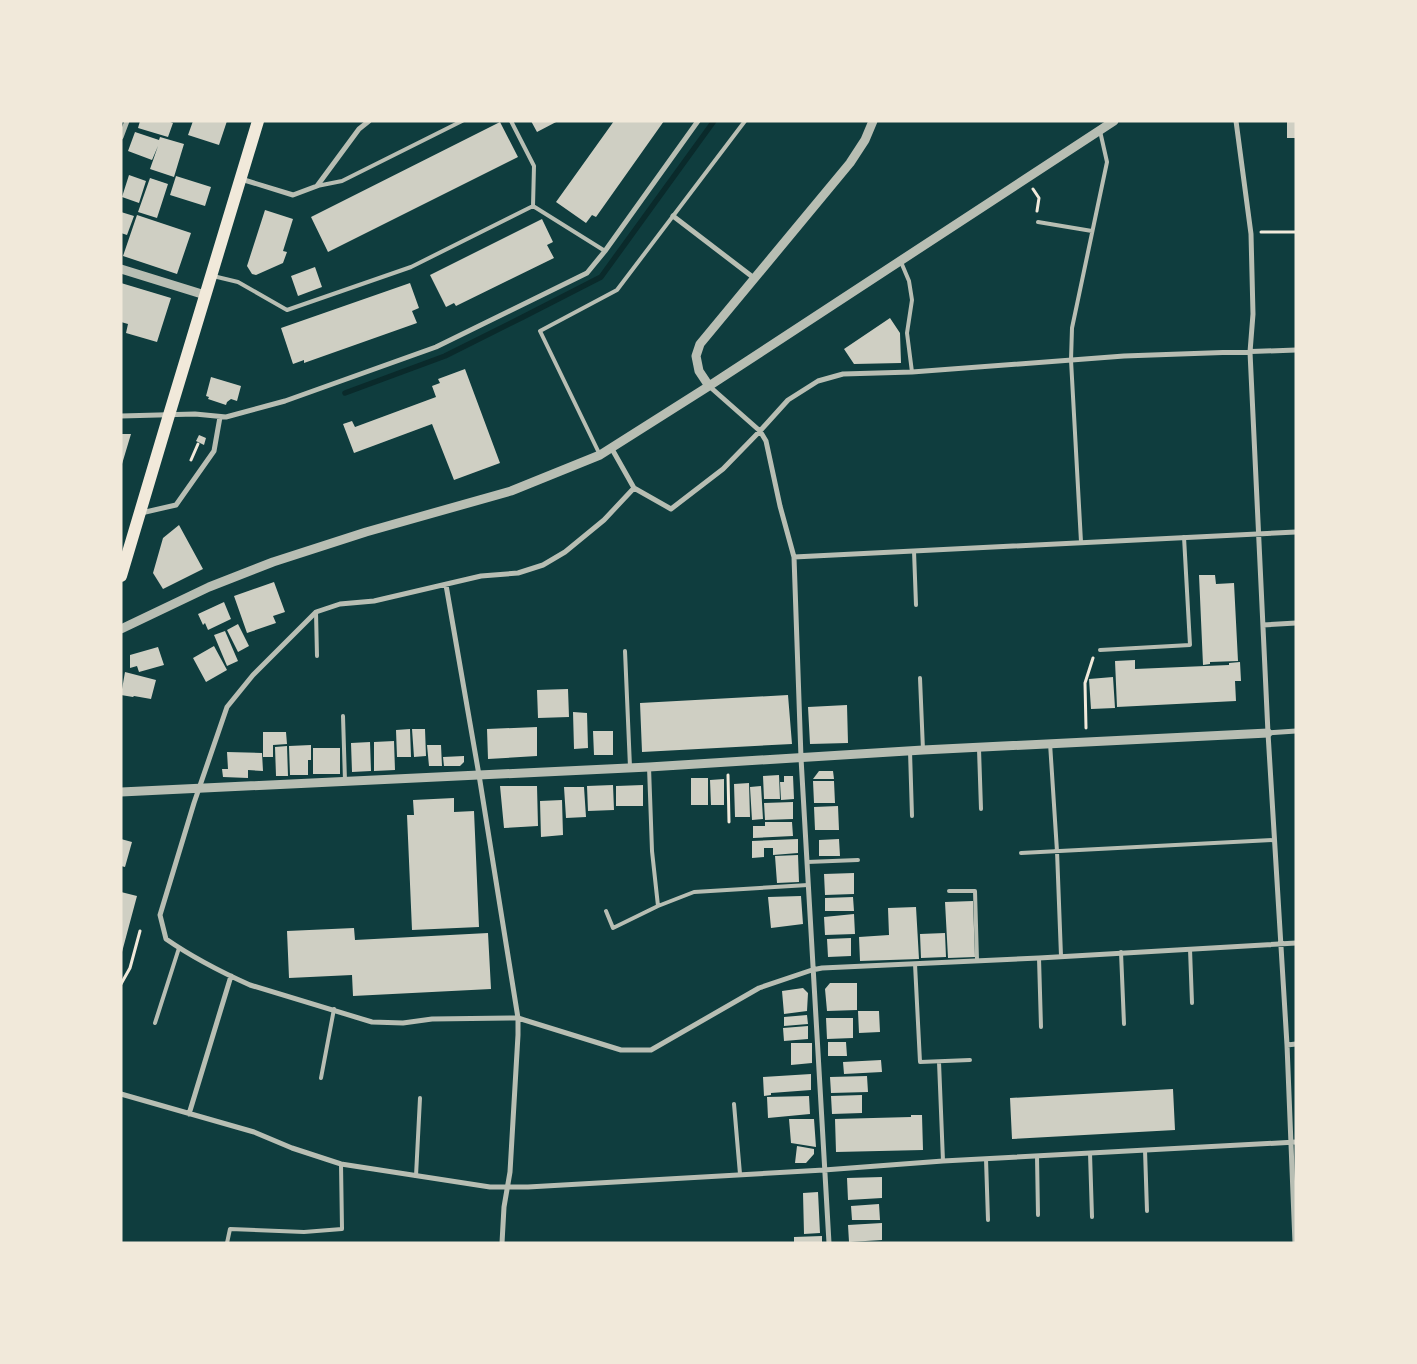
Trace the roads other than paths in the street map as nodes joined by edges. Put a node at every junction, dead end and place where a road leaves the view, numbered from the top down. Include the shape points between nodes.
1 (127, 121) edge
2 (258, 121) edge
3 (462, 121) edge
4 (511, 121) edge
5 (698, 121) edge
6 (745, 121) edge
7 (873, 121) edge
8 (1114, 121) edge
9 (1236, 121) edge
10 (365, 122) edge
11 (1100, 131) junction
12 (121, 138) edge
13 (241, 179) junction
14 (317, 186) junction
15 (533, 206) junction
16 (673, 216) junction
17 (1038, 222) road end
18 (1092, 231) junction
19 (604, 251) junction
20 (901, 260) junction
21 (121, 270) edge
22 (211, 275) junction
23 (754, 278) junction
24 (205, 295) junction
25 (1296, 350) edge
26 (1250, 352) junction
27 (1071, 360) junction
28 (912, 372) junction
29 (709, 386) junction
30 (168, 415) junction
31 (121, 416) edge
32 (220, 417) junction
33 (760, 431) junction
34 (612, 449) junction
35 (600, 455) junction
36 (634, 488) junction
37 (140, 513) junction
38 (1296, 532) edge
39 (1259, 533) junction
40 (1184, 536) junction
41 (1081, 542) junction
42 (914, 551) junction
43 (794, 557) junction
44 (121, 576) edge
45 (446, 585) junction
46 (916, 605) dead end
47 (316, 612) junction
48 (1296, 623) edge
49 (1263, 625) junction
50 (121, 629) edge
51 (1100, 650) road end
52 (624, 651) dead end
53 (317, 656) dead end
54 (920, 678) dead end
55 (343, 716) dead end
56 (1296, 732) edge
57 (1268, 733) junction
58 (1050, 743) junction
59 (979, 747) junction
60 (923, 750) junction
61 (910, 751) junction
62 (801, 758) junction
63 (630, 767) junction
64 (648, 767) junction
65 (479, 775) junction
66 (345, 781) junction
67 (199, 789) junction
68 (121, 792) edge
69 (981, 809) dead end
70 (912, 816) dead end
71 (1274, 840) junction
72 (1057, 851) junction
73 (1021, 853) dead end
74 (858, 860) dead end
75 (807, 862) junction
76 (808, 885) junction
77 (949, 891) dead end
78 (658, 906) junction
79 (606, 911) dead end
80 (1280, 944) junction
81 (1296, 944) edge
82 (178, 948) junction
83 (1190, 949) junction
84 (1121, 952) junction
85 (1061, 956) junction
86 (1040, 958) junction
87 (977, 960) junction
88 (915, 964) junction
89 (812, 970) junction
90 (231, 976) junction
91 (1192, 1003) dead end
92 (334, 1009) junction
93 (518, 1018) junction
94 (155, 1023) dead end
95 (1124, 1024) dead end
96 (1041, 1027) dead end
97 (1296, 1044) edge
98 (1286, 1045) junction
99 (970, 1060) dead end
100 (938, 1062) junction
101 (320, 1078) dead end
102 (121, 1094) edge
103 (420, 1098) dead end
104 (734, 1104) dead end
105 (189, 1114) junction
106 (1293, 1142) edge
107 (1145, 1150) junction
108 (1090, 1154) junction
109 (1036, 1156) junction
110 (986, 1159) junction
111 (943, 1161) junction
112 (341, 1164) junction
113 (824, 1170) junction
114 (740, 1174) junction
115 (416, 1176) junction
116 (508, 1187) junction
117 (1147, 1211) dead end
118 (1038, 1215) dead end
119 (1092, 1216) dead end
120 (988, 1220) dead end
121 (227, 1243) edge
122 (502, 1243) edge
123 (829, 1243) edge
124 (1295, 1243) edge

1 - 12 street
2 - 13 main road
3 - 14 lane via 342,181
4 - 15 lane via 534,166
5 - 19 street
6 - 16 lane
7 - 23 street via 850,163
8 - 11 street
9 - 26 street via 1250,231 1253,314
10 - 14 street
11 - 18 lane via 1107,162
11 - 20 street
13 - 14 street via 293,195
13 - 22 main road
15 - 19 lane
15 - 22 lane via 411,267 287,310 238,282
16 - 23 street
16 - 35 lane via 617,290 540,331
17 - 18 lane
18 - 27 lane via 1072,328
19 - 32 street via 587,273 436,347 285,401
20 - 28 lane via 912,300 908,333
20 - 29 street
21 - 24 street
22 - 24 main road
23 - 29 street via 700,344 696,356 699,371
24 - 30 main road
25 - 26 street
26 - 27 street
26 - 39 street
27 - 28 street
27 - 41 lane
28 - 33 street via 843,374 818,381 788,400
29 - 33 street
29 - 34 street
30 - 31 street
30 - 32 street
30 - 37 main road
32 - 37 street via 214,451 176,505
33 - 36 street via 723,469 671,509
33 - 43 street via 766,442
34 - 35 street
34 - 36 street
35 - 50 street via 511,491 273,562 209,587
36 - 45 street via 604,520 565,552 543,565 518,573 481,576
37 - 44 main road
38 - 39 street
39 - 40 street
39 - 49 street
40 - 41 street
40 - 51 lane via 1190,645
41 - 42 street
42 - 43 street
42 - 46 lane
43 - 62 street
45 - 47 street via 340,604
45 - 65 street
47 - 53 lane
47 - 67 street via 253,675 227,707
48 - 49 street
49 - 57 street
52 - 63 lane
54 - 60 lane
55 - 66 lane
56 - 57 street
57 - 58 street
57 - 71 street
58 - 59 street
58 - 72 lane
59 - 60 street
59 - 69 lane
60 - 61 street
61 - 62 street
61 - 70 lane
62 - 64 street
62 - 75 street
63 - 64 street
63 - 65 street
64 - 78 lane
65 - 66 street
65 - 93 street
66 - 67 street
67 - 68 street
67 - 82 street via 160,915 166,939
71 - 72 lane
71 - 80 street
72 - 73 lane
72 - 85 lane
74 - 75 lane
75 - 76 street
76 - 78 lane via 694,892
76 - 89 street
77 - 87 lane via 975,891
78 - 79 lane via 614,928
80 - 81 street
80 - 83 street
80 - 98 street
82 - 90 street
82 - 94 lane
83 - 84 street
83 - 91 lane
84 - 85 street
84 - 95 lane
85 - 86 street
86 - 87 street
86 - 96 lane
87 - 88 street
88 - 89 street
88 - 100 lane via 920,1062
89 - 93 street via 759,988 651,1050 621,1050
89 - 113 street
90 - 92 street via 250,985
90 - 105 street
92 - 93 street via 372,1022
92 - 101 lane
93 - 116 street
97 - 98 street
98 - 106 street
99 - 100 lane
100 - 111 lane
102 - 105 street
103 - 115 lane
104 - 114 lane
105 - 112 street via 254,1132
106 - 107 street
106 - 124 street
107 - 108 street
107 - 117 lane
108 - 109 street
108 - 119 lane
109 - 110 street
109 - 118 lane
110 - 111 street
110 - 120 lane
111 - 113 street
112 - 115 street
112 - 121 lane via 342,1229 304,1232 230,1229
113 - 114 street
113 - 123 street
114 - 116 street
115 - 116 street
116 - 122 street

